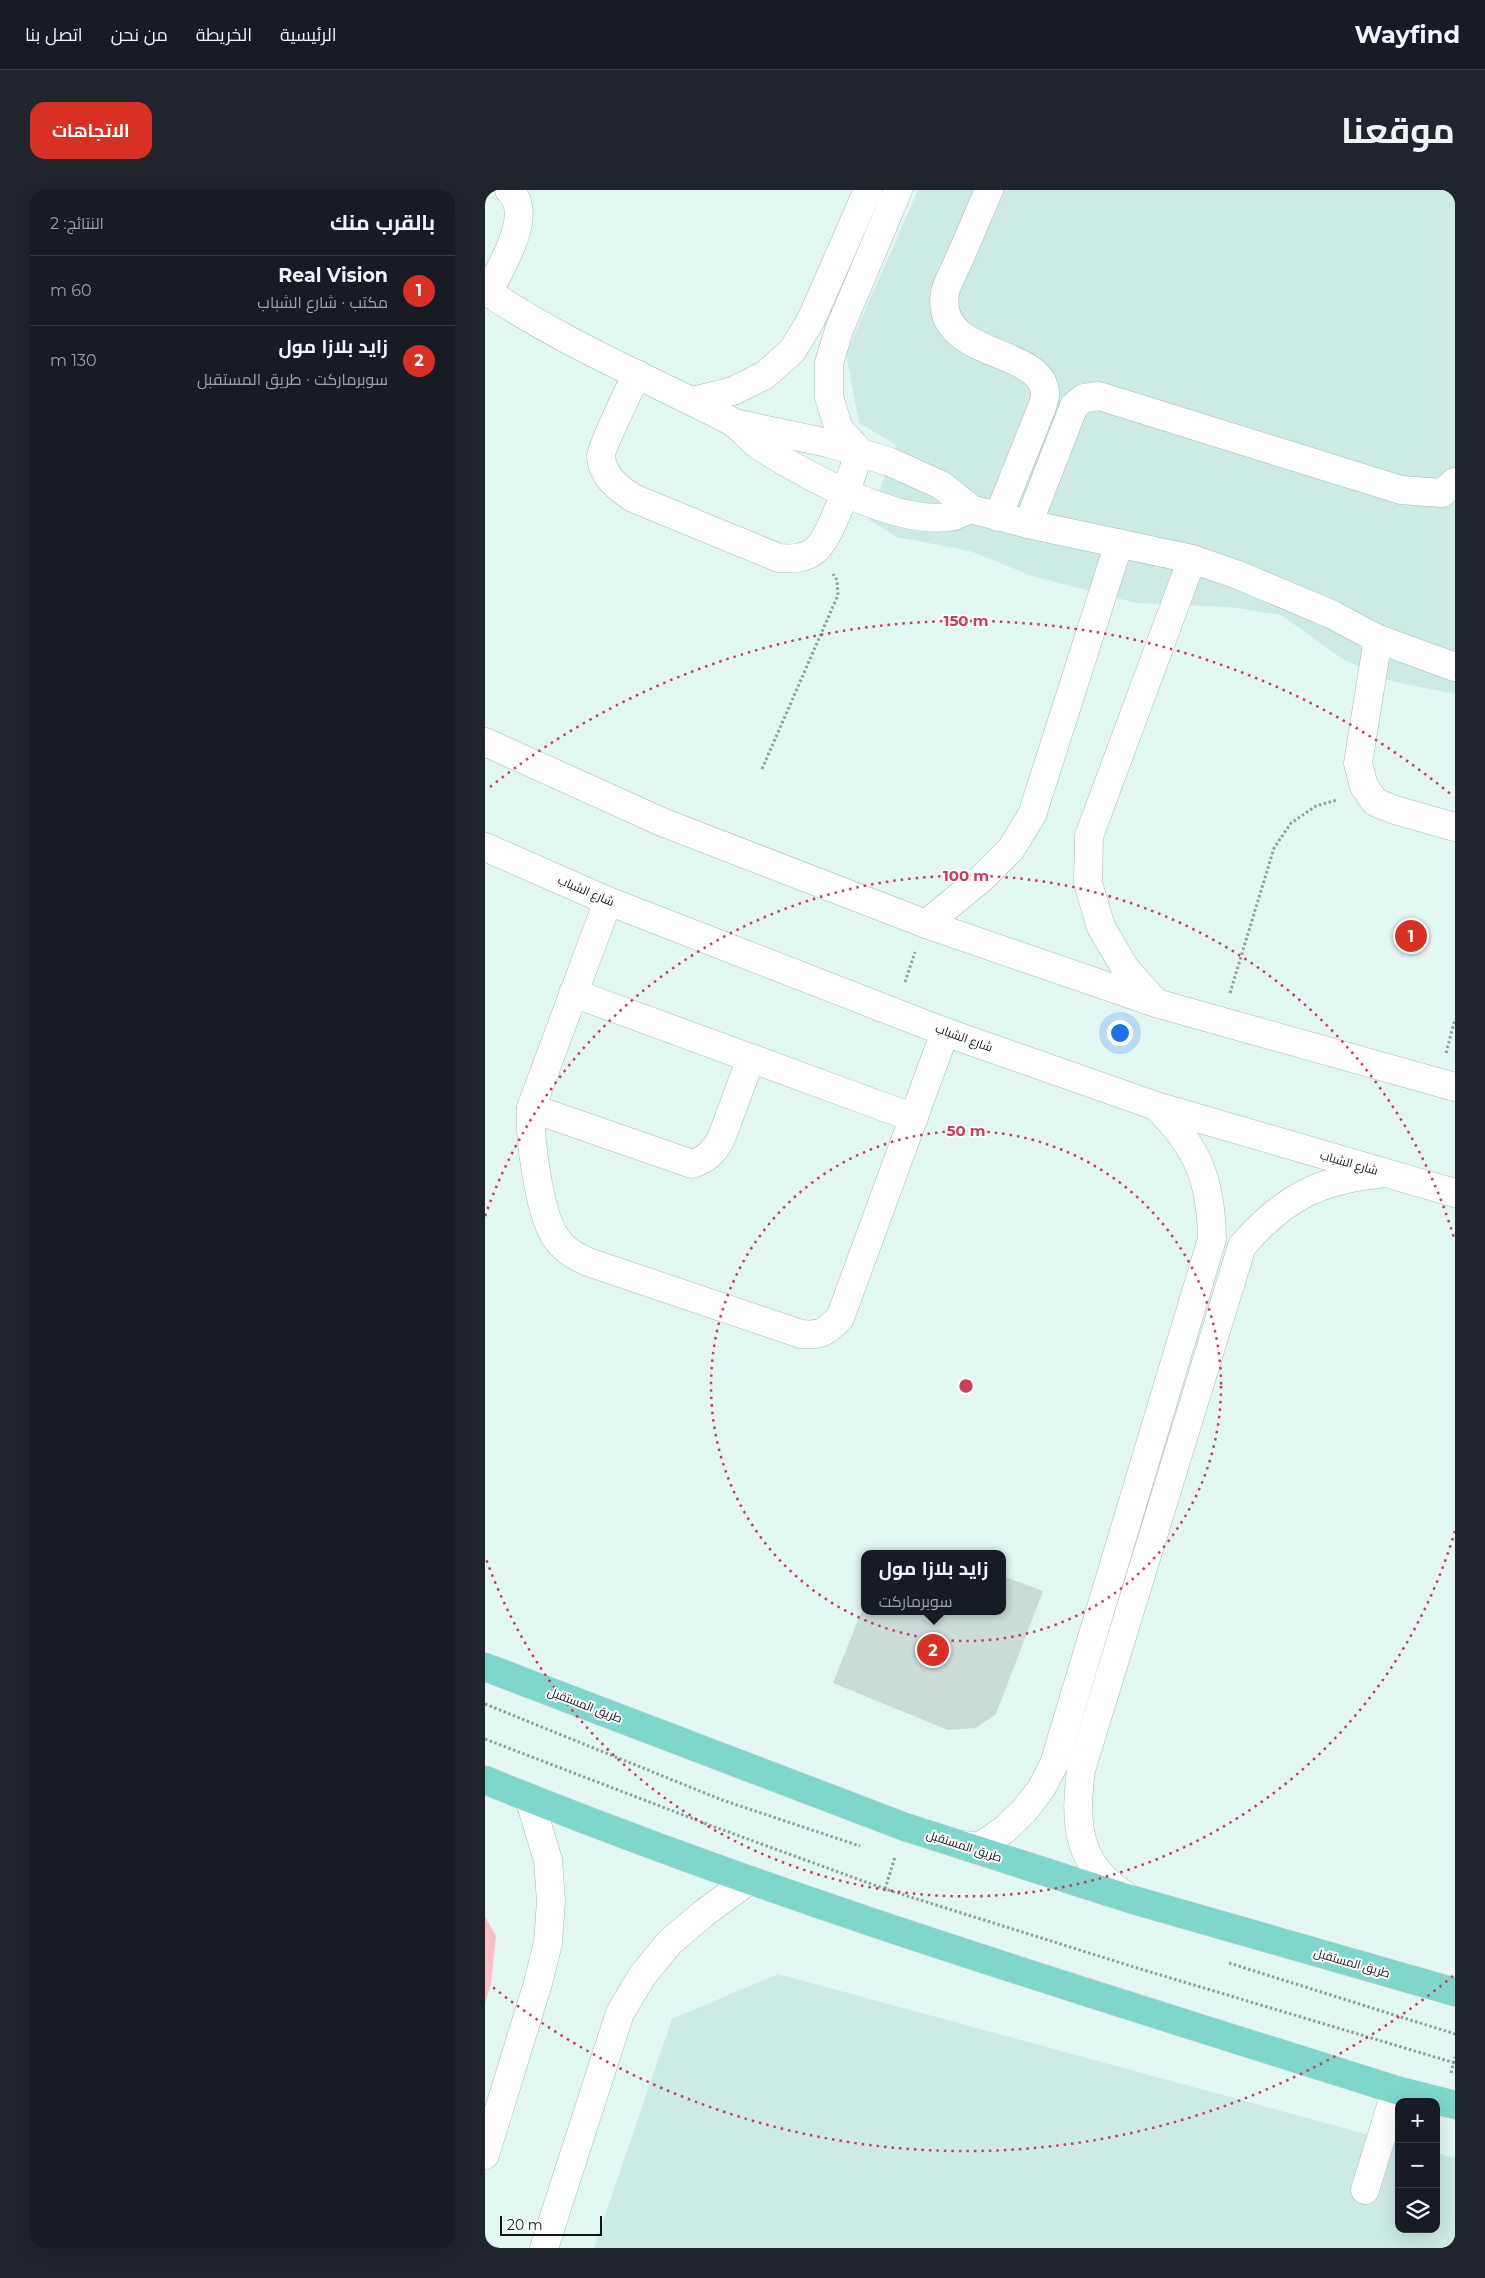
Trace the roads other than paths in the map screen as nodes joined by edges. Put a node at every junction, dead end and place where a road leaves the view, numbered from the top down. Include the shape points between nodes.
1 (509, 190) edge
2 (868, 190) edge
3 (899, 190) edge
4 (989, 190) edge
5 (487, 291) edge
6 (637, 374) junction
7 (692, 401) junction
8 (734, 423) junction
9 (860, 452) junction
10 (1455, 482) edge
11 (844, 493) junction
12 (971, 509) junction
13 (998, 517) junction
14 (1028, 524) junction
15 (1119, 543) junction
16 (1191, 559) junction
17 (1378, 639) junction
18 (1451, 661) edge
19 (485, 742) edge
20 (1455, 827) edge
21 (485, 847) edge
22 (608, 901) junction
23 (926, 924) junction
24 (573, 993) junction
25 (1156, 1003) junction
26 (945, 1032) junction
27 (751, 1058) junction
28 (1455, 1087) edge
29 (1156, 1106) junction
30 (531, 1108) junction
31 (914, 1118) junction
32 (1386, 1173) junction
33 (1455, 1193) edge
34 (485, 1666) edge
35 (485, 1780) edge
36 (529, 1798) junction
37 (961, 1845) junction
38 (749, 1880) junction
39 (1131, 1899) junction
40 (1455, 1992) edge
41 (1397, 2090) junction
42 (1455, 2105) edge
43 (485, 2155) edge
44 (1365, 2190) dead end
45 (544, 2248) edge

1 - 5 street via 514,194 520,212 517,230
2 - 7 street via 811,320 792,351 765,375 733,392
3 - 9 street via 839,330 829,363 829,397 839,429
4 - 13 street via 945,292 947,313 956,331 973,343 1031,368 1041,379 1045,393 1042,408
5 - 6 street via 561,336
6 - 7 street
6 - 11 street via 601,455 605,472 617,488 633,498 779,558 797,559 813,552 825,539
7 - 8 street
8 - 9 street
8 - 11 street via 759,445 815,480
9 - 11 street
9 - 12 street via 922,475 941,485
10 - 14 street via 1442,493 1401,490 1099,396 1084,398 1074,406
11 - 12 street via 909,514 953,516
12 - 13 street
13 - 14 street
14 - 15 street
15 - 16 street
15 - 23 street via 1032,815 1011,849 982,878
16 - 17 street via 1285,593
16 - 25 street via 1089,836 1087,882 1101,927 1125,968
17 - 18 street
17 - 20 street via 1358,763 1365,786 1375,802
19 - 23 street via 662,822
21 - 22 street, شارع الشباب
22 - 24 street
22 - 26 street, شارع الشباب
23 - 25 street
24 - 27 street
24 - 30 street
25 - 28 street
26 - 29 street, شارع الشباب
26 - 31 street
27 - 30 street via 721,1139 705,1160 692,1164
27 - 31 street
29 - 32 street, شارع الشباب
29 - 37 street via 1177,1127 1206,1180 1212,1209 1212,1239 1054,1764 1041,1789 1004,1830 981,1846
30 - 31 street via 532,1144 546,1219 563,1247 591,1263 801,1334 816,1335 829,1329 840,1318
32 - 33 street, شارع الشباب
32 - 39 street via 1353,1177 1291,1201 1264,1221 1242,1246 1081,1770 1077,1795 1083,1847 1105,1879
34 - 37 main road, طريق المستقبل via 905,1827
35 - 36 main road
36 - 38 main road
36 - 43 street via 548,1860 551,1901 548,1943
37 - 39 main road, طريق المستقبل
38 - 41 main road via 875,1924
38 - 45 street via 670,1942 642,1976 620,2013
39 - 40 main road, طريق المستقبل
41 - 42 main road
41 - 44 street

